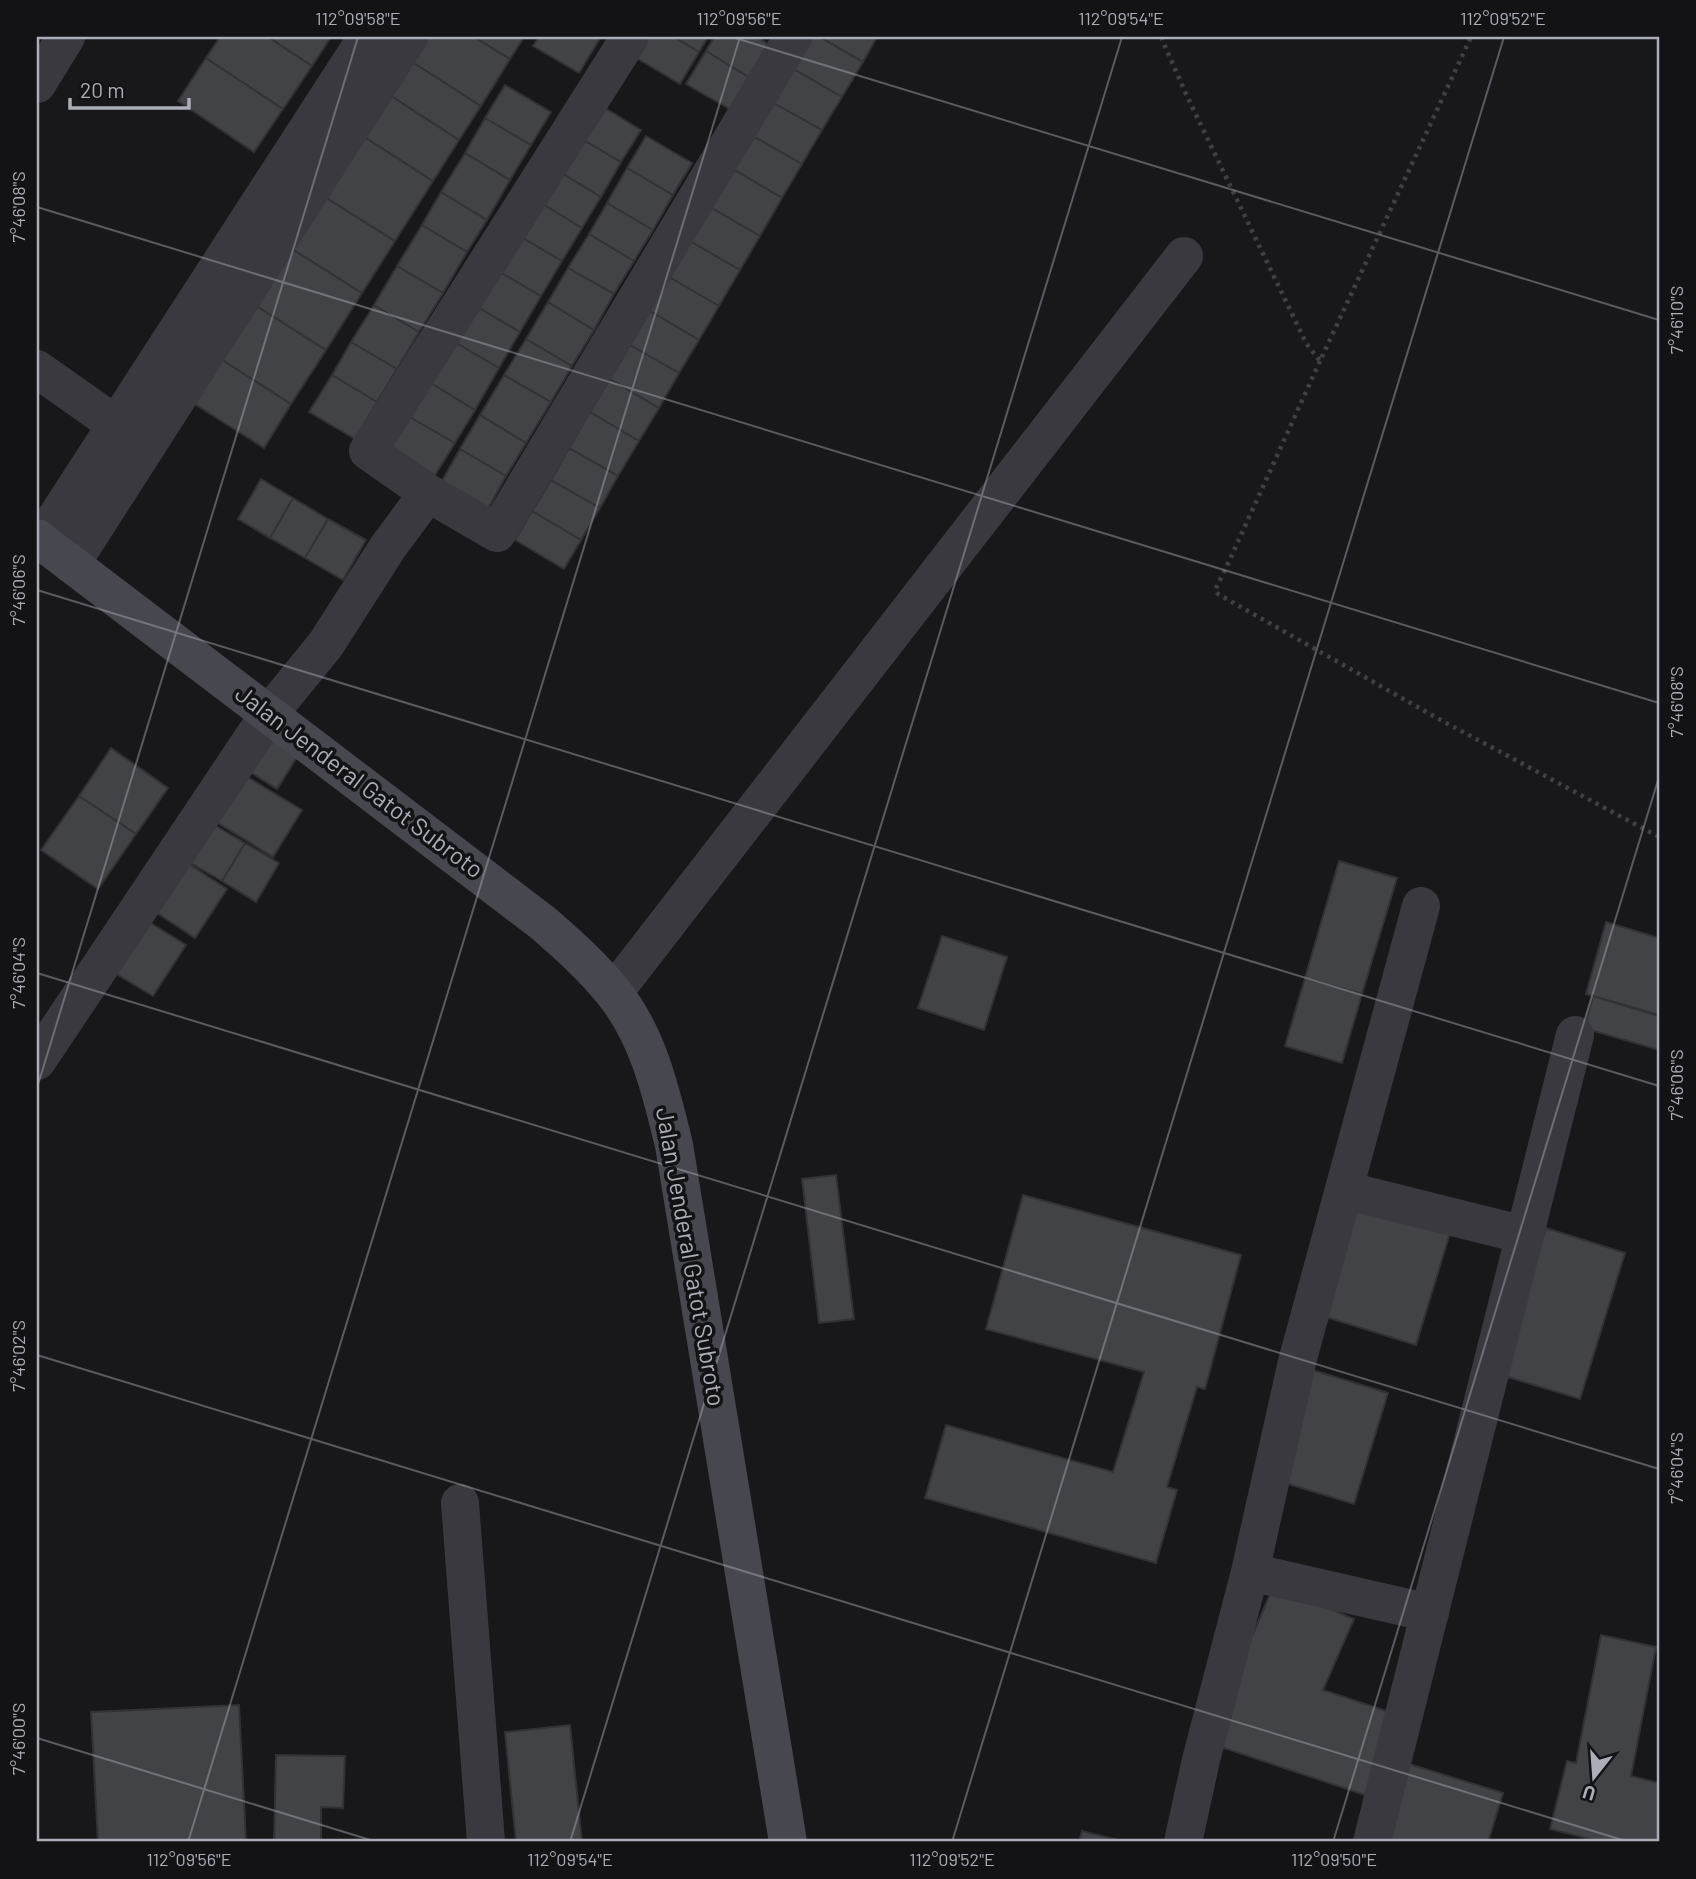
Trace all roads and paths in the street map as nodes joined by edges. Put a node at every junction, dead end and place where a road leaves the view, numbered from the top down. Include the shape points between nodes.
1 (66, 37) edge
2 (367, 37) edge
3 (409, 37) edge
4 (630, 37) edge
5 (793, 37) edge
6 (1161, 37) edge
7 (1471, 37) edge
8 (37, 84) edge
9 (1184, 256) dead end
10 (1320, 361) junction
11 (37, 369) edge
12 (116, 424) junction
13 (428, 493) junction
14 (39, 539) edge
15 (71, 564) junction
16 (269, 714) junction
17 (1659, 837) edge
18 (1421, 906) dead end
19 (614, 992) junction
20 (1575, 1035) dead end
21 (37, 1060) edge
22 (1344, 1190) junction
23 (1525, 1235) junction
24 (460, 1503) dead end
25 (1250, 1572) junction
26 (1430, 1613) junction
27 (486, 1842) edge
28 (788, 1842) edge
29 (1183, 1842) edge
30 (1372, 1842) edge

1 - 8 street
2 - 12 street
3 - 15 street
4 - 13 street via 368,451
5 - 13 street via 497,533
6 - 10 path via 1300,331
7 - 10 path
9 - 19 street
10 - 17 path via 1215,590 1437,718
11 - 12 street
12 - 14 street
13 - 16 street via 326,644
14 - 15 main road, Jalan Jenderal Gatot Subroto
15 - 16 main road, Jalan Jenderal Gatot Subroto
16 - 19 main road, Jalan Jenderal Gatot Subroto via 543,923
16 - 21 street
18 - 22 street
19 - 28 main road, Jalan Jenderal Gatot Subroto via 650,1058 674,1145
20 - 23 street
22 - 23 street
22 - 25 street via 1297,1362
23 - 26 street
24 - 27 street
25 - 26 street
25 - 29 street
26 - 30 street

